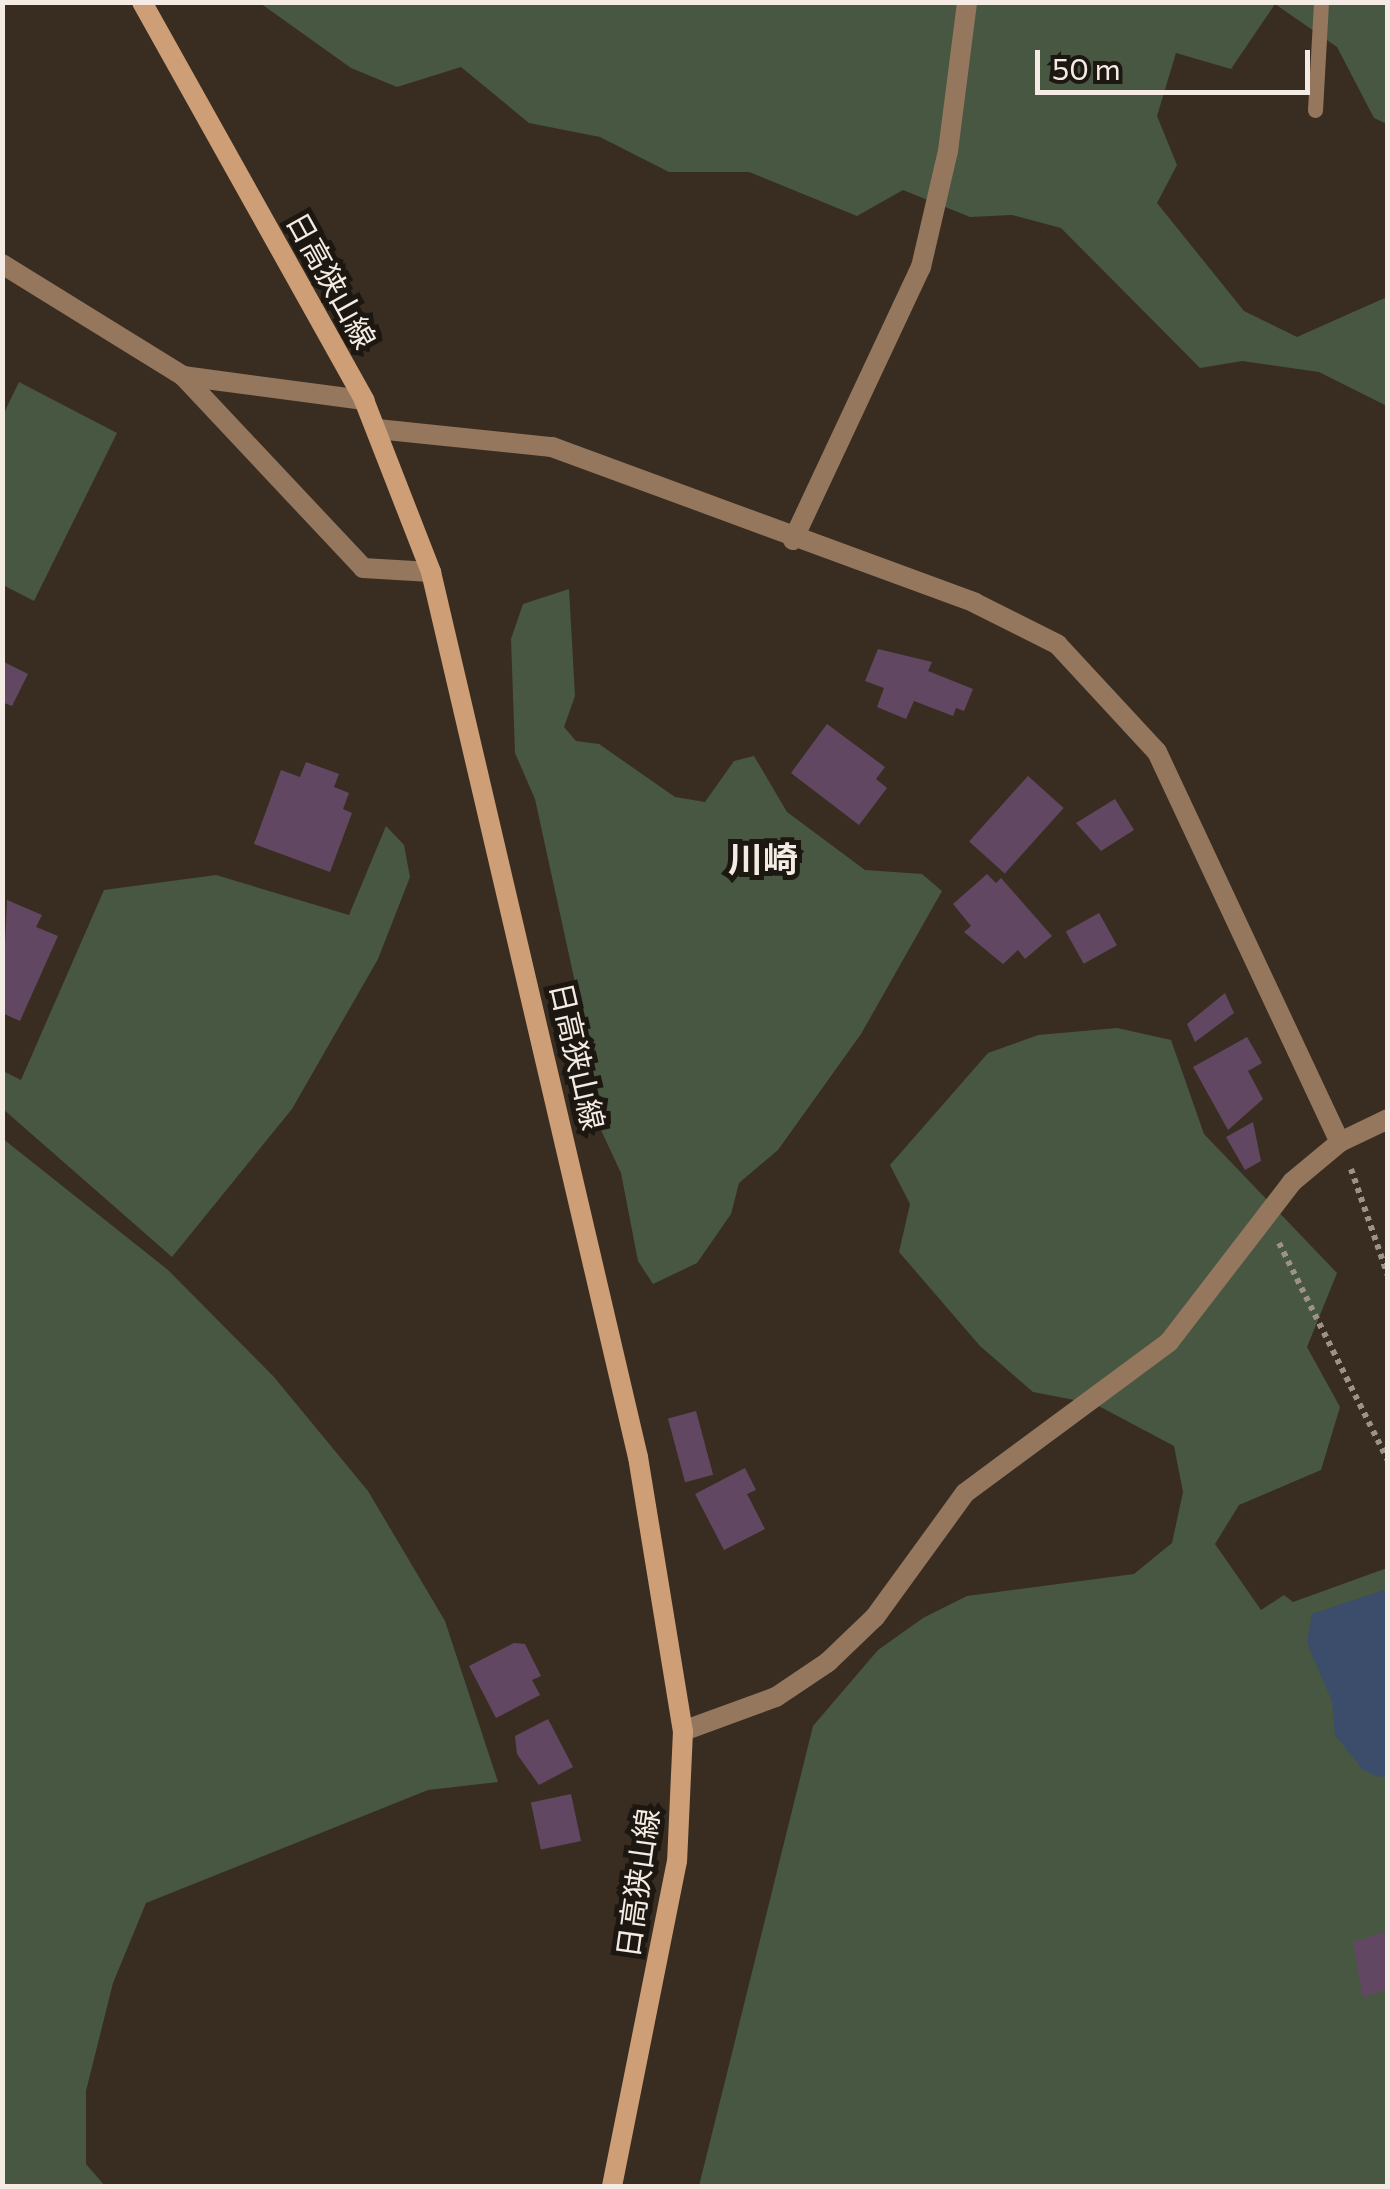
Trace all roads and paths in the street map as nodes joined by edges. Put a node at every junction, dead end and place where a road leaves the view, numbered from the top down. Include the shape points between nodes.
1 (142, 2) edge
2 (968, 2) edge
3 (1321, 2) edge
4 (1315, 110) dead end
5 (2, 264) edge
6 (183, 376) junction
7 (364, 400) junction
8 (377, 429) junction
9 (793, 540) junction
10 (431, 572) junction
11 (1388, 1119) edge
12 (1340, 1142) junction
13 (1264, 1214) junction
14 (1388, 1276) edge
15 (1388, 1461) edge
16 (683, 1731) junction
17 (612, 2186) edge

1 - 7 main road, 日高狭山線
2 - 9 street via 948,151 921,267
3 - 4 lane
5 - 6 street
6 - 7 street
6 - 10 street via 363,568
7 - 8 main road, 日高狭山線
8 - 9 street via 552,447
8 - 10 main road, 日高狭山線
9 - 12 street via 975,603 1057,644 1110,696 1156,752
10 - 16 main road, 日高狭山線 via 638,1457
11 - 12 street
12 - 13 street
12 - 14 path
13 - 15 path
13 - 16 street via 1170,1342 966,1493 875,1617 828,1662 776,1697
16 - 17 main road, 日高狭山線 via 677,1860

